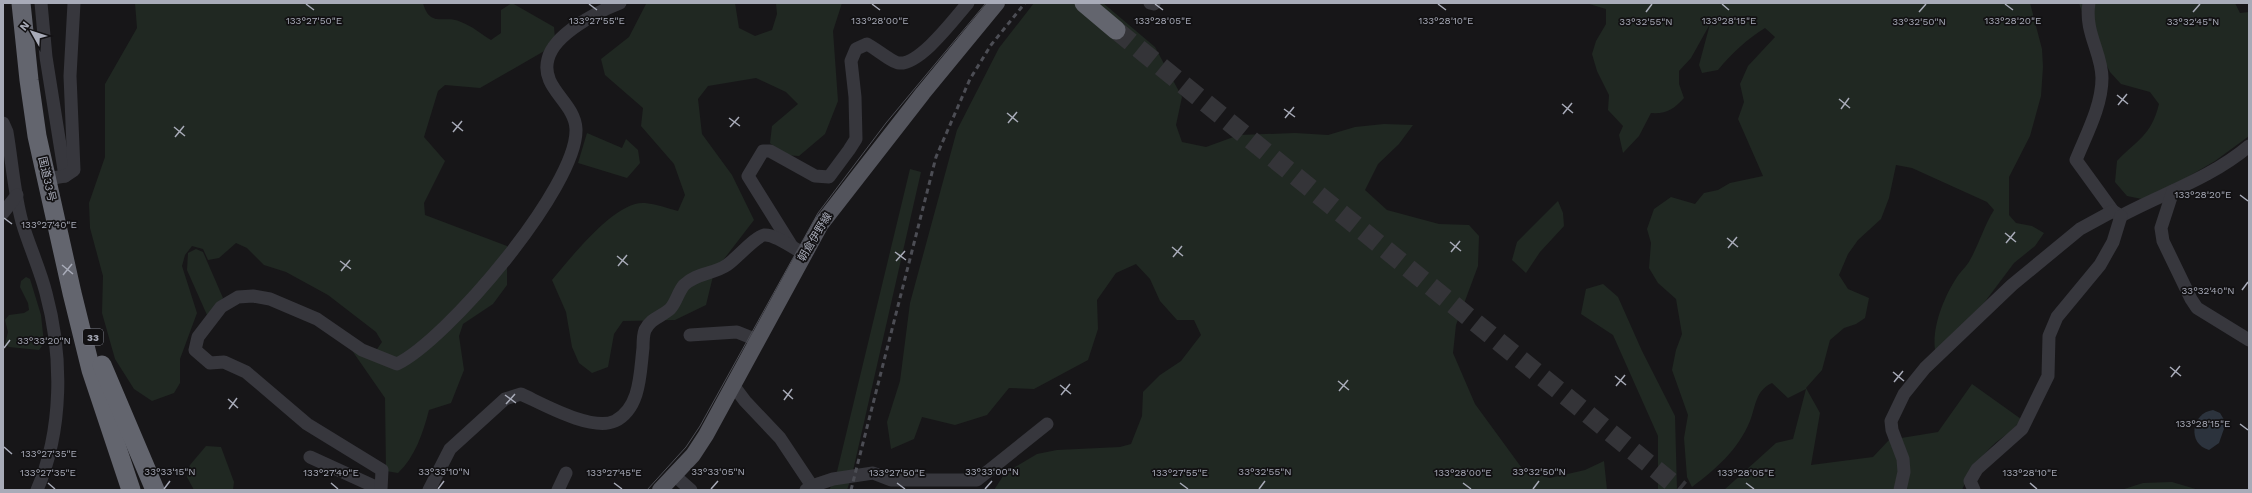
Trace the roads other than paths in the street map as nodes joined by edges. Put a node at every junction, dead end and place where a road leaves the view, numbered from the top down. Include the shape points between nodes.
1 (21, 3) edge
2 (41, 3) edge
3 (74, 3) edge
4 (620, 3) edge
5 (968, 3) edge
6 (998, 3) edge
7 (1084, 3) edge
8 (2089, 3) edge
9 (1116, 30) tunnel mouth
10 (3, 123) edge
11 (2249, 146) edge
12 (65, 176) junction
13 (47, 179) junction
14 (2173, 191) junction
15 (17, 195) junction
16 (3, 213) edge
17 (2117, 213) junction
18 (791, 245) junction
19 (804, 254) junction
20 (690, 335) dead end
21 (757, 340) junction
22 (2249, 340) edge
23 (91, 370) junction
24 (733, 385) junction
25 (1046, 424) dead end
26 (310, 457) dead end
27 (566, 473) dead end
28 (674, 476) junction
29 (978, 485) edge
30 (809, 488) edge
31 (37, 490) edge
32 (122, 490) edge
33 (132, 490) edge
34 (155, 490) edge
35 (380, 490) edge
36 (429, 490) edge
37 (558, 490) edge
38 (660, 490) edge
39 (691, 490) edge
40 (1900, 490) edge
41 (1974, 490) edge

1 - 13 highway, 国道33号 / 33 via 37,136
2 - 12 street via 46,57
3 - 12 street via 70,76 75,165 74,170
4 - 35 street via 568,32 554,45 548,60 548,79 568,107 576,127 576,146 571,158 550,198 529,230 475,296 423,347 397,364 362,350 317,318 270,299 253,296 238,296 221,307 198,336 195,350 210,363 224,362 246,372 307,424 382,470
5 - 18 street via 939,36 910,63 897,63 867,44 856,49 851,61 856,139 829,177 815,176 770,151 763,151 748,176
6 - 19 main road, 朝倉伊野線 via 841,196
7 - 9 highway
8 - 17 street via 2088,22 2102,82 2097,106 2076,160
10 - 15 street via 7,132
11 - 14 street via 2207,175
12 - 13 street
13 - 23 highway, 国道33号 / 33
13 - 34 highway, 33 via 105,376
14 - 17 street
14 - 22 street via 2161,228 2163,241 2191,299 2197,308
15 - 16 street
15 - 31 street via 22,221 46,294 57,359 56,419
17 - 40 street via 2080,229 2012,285 1925,368 1904,394 1891,420 1903,459 1904,472
17 - 41 street via 2113,242 2100,265 2057,317 2049,336 2048,376 2022,429 1977,469 1970,480
18 - 19 street
18 - 36 street via 766,235 758,237 724,268 696,277 683,286 670,309 653,319 644,331 638,392 632,405 616,420 605,423 570,416 521,394 512,396 500,403 450,449
19 - 21 main road, 朝倉伊野線
20 - 21 street via 737,332
21 - 24 main road, 朝倉伊野線
23 - 32 highway, 33 via 104,439
23 - 33 highway, 国道33号 / 33
24 - 28 main road, 朝倉伊野線 via 706,435
24 - 30 street via 780,438
25 - 29 street
26 - 35 street
27 - 37 street
28 - 38 main road, 朝倉伊野線
28 - 39 street
29 - 30 street via 891,480 872,473 832,480

